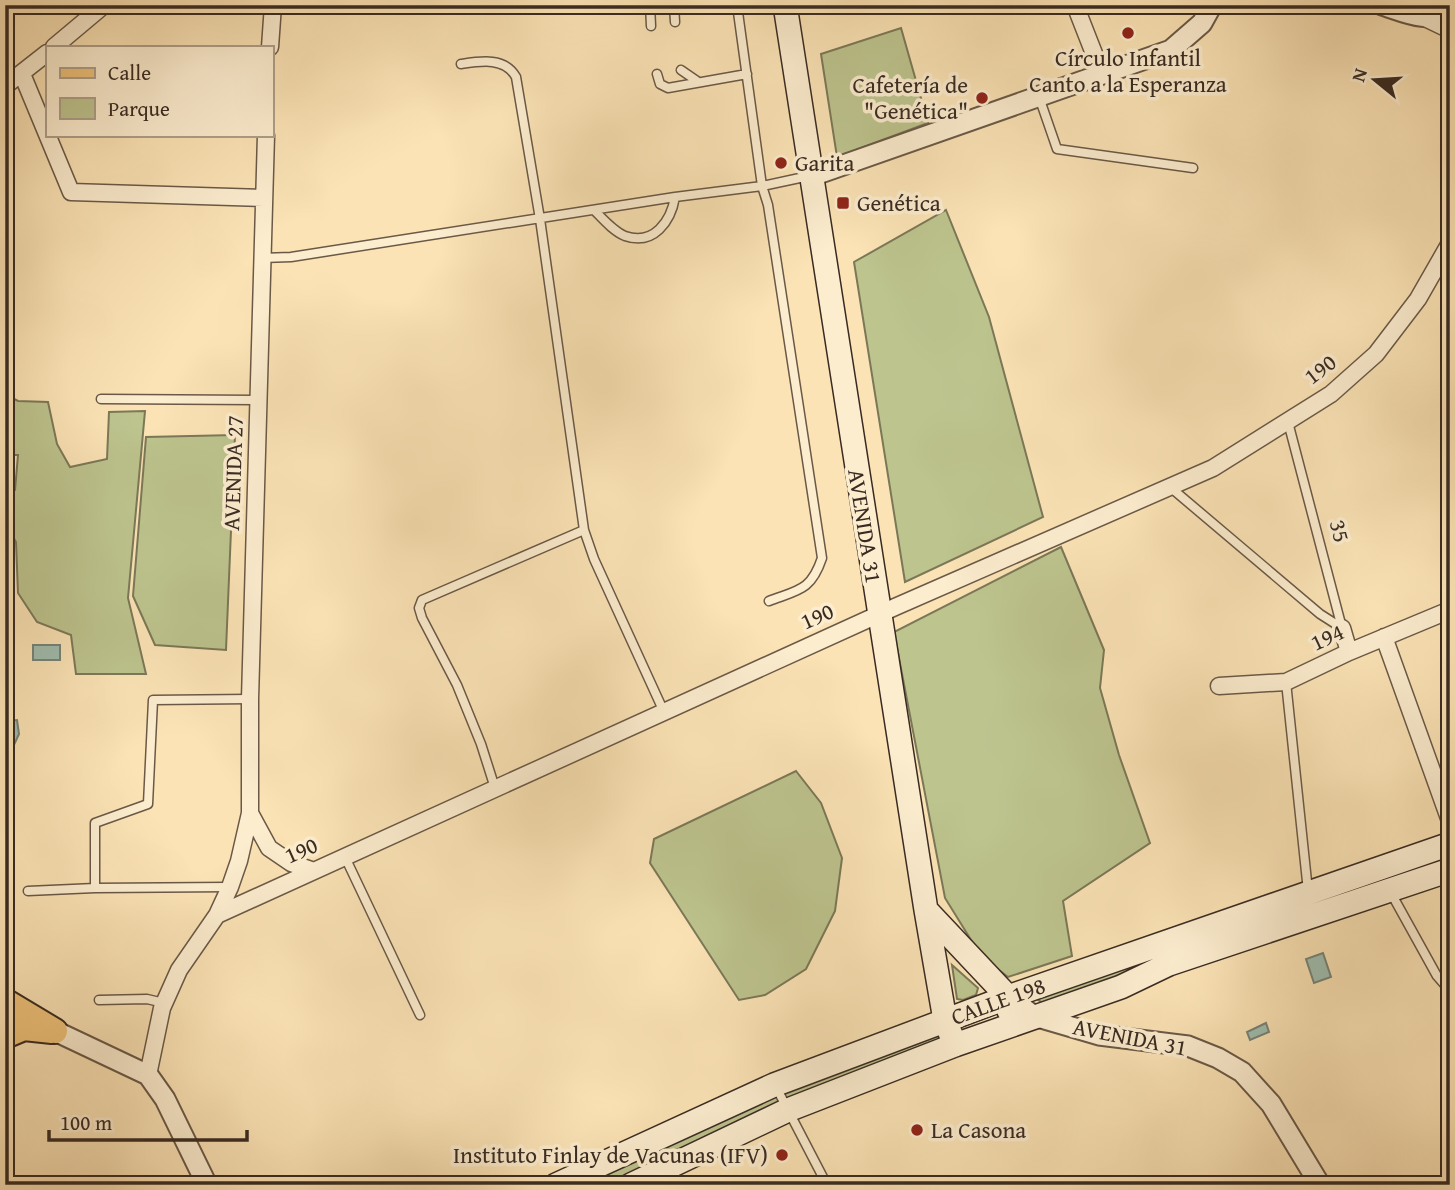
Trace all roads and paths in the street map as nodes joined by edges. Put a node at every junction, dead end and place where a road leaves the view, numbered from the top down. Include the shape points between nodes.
1 (104, 5) edge
2 (272, 5) edge
3 (650, 5) edge
4 (674, 5) edge
5 (737, 5) edge
6 (785, 5) edge
7 (1075, 5) edge
8 (1212, 5) edge
9 (1382, 5) edge
10 (1450, 9) edge
11 (1425, 18) junction
12 (676, 22) dead end
13 (651, 26) dead end
14 (1450, 30) edge
15 (55, 46) edge
16 (271, 46) edge
17 (46, 54) edge
18 (461, 64) dead end
19 (681, 71) dead end
20 (22, 74) junction
21 (657, 74) dead end
22 (747, 74) junction
23 (1102, 74) junction
24 (697, 81) junction
25 (5, 86) edge
26 (1039, 97) junction
27 (46, 132) edge
28 (48, 136) edge
29 (266, 136) edge
30 (1193, 168) dead end
31 (812, 176) junction
32 (762, 186) junction
33 (676, 197) junction
34 (263, 198) junction
35 (594, 211) junction
36 (540, 219) junction
37 (1450, 243) edge
38 (262, 258) junction
39 (101, 399) dead end
40 (260, 400) junction
41 (1288, 422) junction
42 (1170, 487) junction
43 (584, 530) junction
44 (769, 601) dead end
45 (1450, 610) edge
46 (878, 615) junction
47 (1342, 628) junction
48 (1384, 637) junction
49 (1349, 652) junction
50 (1286, 682) junction
51 (1219, 686) dead end
52 (250, 699) junction
53 (664, 712) junction
54 (495, 788) junction
55 (250, 813) junction
56 (1450, 821) edge
57 (1450, 844) edge
58 (345, 857) junction
59 (314, 870) junction
60 (1450, 870) edge
61 (230, 887) junction
62 (95, 888) junction
63 (28, 891) dead end
64 (1390, 891) junction
65 (1308, 892) junction
66 (926, 910) junction
67 (216, 915) junction
68 (1166, 954) junction
69 (1450, 991) edge
70 (1008, 998) junction
71 (99, 1000) dead end
72 (5, 1001) edge
73 (164, 1003) junction
74 (5, 1009) edge
75 (420, 1015) dead end
76 (1034, 1016) junction
77 (945, 1020) junction
78 (1007, 1026) junction
79 (55, 1031) junction
80 (5, 1037) edge
81 (955, 1045) junction
82 (148, 1075) junction
83 (774, 1085) junction
84 (788, 1110) junction
85 (207, 1185) edge
86 (556, 1185) edge
87 (631, 1185) edge
88 (827, 1185) edge
89 (1320, 1185) edge

1 - 15 street
2 - 16 street
3 - 13 lane
4 - 12 lane
5 - 22 lane
6 - 31 main road, AVENIDA 31
7 - 23 street
8 - 23 street via 1202,23 1171,50
9 - 11 street
10 - 11 street
11 - 14 street
17 - 20 street
18 - 36 lane via 505,64 516,77
19 - 24 lane
20 - 25 street
20 - 27 street
21 - 24 lane via 660,84 668,88
22 - 24 lane
22 - 32 lane
23 - 26 street
26 - 30 lane via 1057,149
26 - 31 street
28 - 34 street via 71,192
29 - 34 street, AVENIDA 27
31 - 32 lane
31 - 46 main road, AVENIDA 31
32 - 33 lane
32 - 44 lane via 822,558 816,577
33 - 35 lane
33 - 35 lane via 673,211 653,236 625,236
34 - 38 street, AVENIDA 27
35 - 36 lane
36 - 38 lane
36 - 43 lane
37 - 41 street, 190 via 1418,299 1376,354 1331,394
38 - 40 street, AVENIDA 27
39 - 40 lane
40 - 52 street, AVENIDA 27
41 - 42 street, 190 via 1213,468
41 - 47 lane, 35
42 - 46 street, 190
42 - 47 lane
43 - 53 lane
43 - 54 lane via 422,600 419,608 457,685
45 - 48 street, 194
46 - 53 street, 190
46 - 66 main road, AVENIDA 31
47 - 49 street, 35
48 - 49 street, 194
48 - 56 street
49 - 50 street, 194
50 - 51 street, 194
50 - 65 lane
52 - 55 street, AVENIDA 27
52 - 62 lane via 153,700 148,804 95,823
53 - 54 street, 190
54 - 58 street, 190
55 - 59 street, AVENIDA 27 via 269,848 291,863
55 - 61 street, AVENIDA 27
57 - 65 main road, CALLE 198
58 - 59 street, 190
58 - 75 lane
59 - 67 street, 190
60 - 64 main road, CALLE 198
61 - 62 lane
61 - 67 street, AVENIDA 27
62 - 63 lane
64 - 68 main road, CALLE 198
64 - 69 lane
65 - 68 main road, CALLE 198
66 - 70 main road
66 - 77 main road, AVENIDA 31
67 - 73 street, AVENIDA 27 via 179,970
68 - 70 main road, CALLE 198
68 - 76 main road, CALLE 198 via 1121,987
70 - 76 street, AVENIDA 31
70 - 77 main road, CALLE 198
70 - 78 main road
71 - 73 lane
72 - 79 main road
73 - 82 street, AVENIDA 27
74 - 79 main road
76 - 78 main road, CALLE 198
76 - 89 street, AVENIDA 31 via 1099,1035 1188,1046 1242,1072 1271,1104
77 - 81 main road, AVENIDA 31
77 - 83 main road, CALLE 198
78 - 81 main road, CALLE 198
79 - 80 main road via 24,1028
79 - 82 street
81 - 84 main road, CALLE 198
82 - 85 street via 165,1099
83 - 84 lane
83 - 86 main road, CALLE 198
84 - 87 main road, CALLE 198
84 - 88 lane

